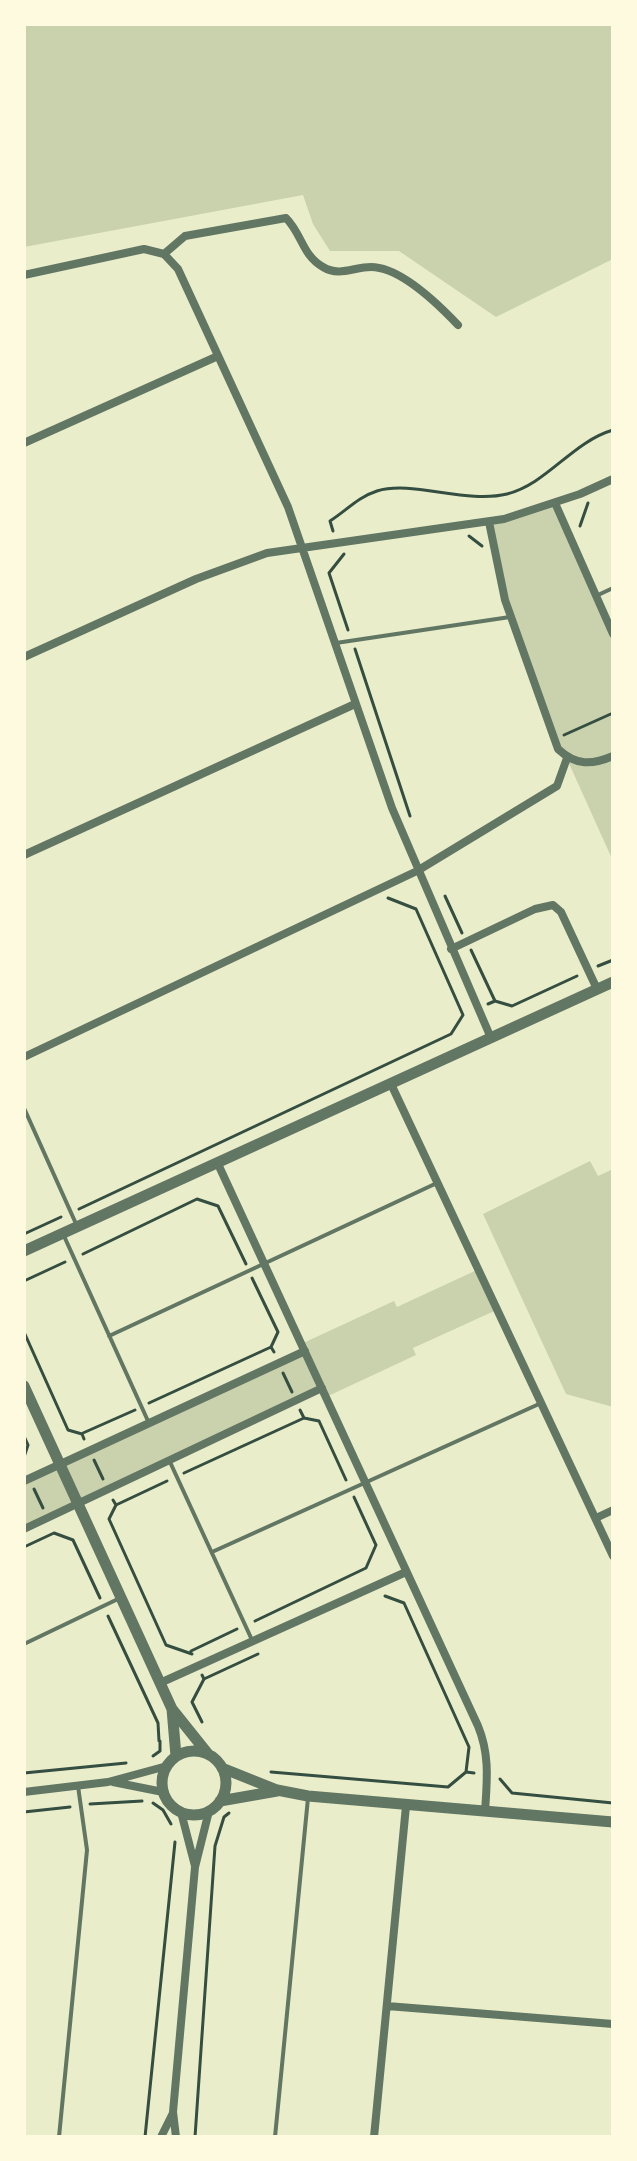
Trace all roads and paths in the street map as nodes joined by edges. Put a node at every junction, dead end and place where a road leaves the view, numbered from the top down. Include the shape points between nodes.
1 (164, 254) junction
2 (24, 275) edge
3 (458, 325) dead end
4 (218, 356) junction
5 (613, 430) edge
6 (24, 443) edge
7 (613, 479) edge
8 (600, 497) dead end
9 (555, 503) junction
10 (489, 522) junction
11 (579, 528) dead end
12 (469, 536) dead end
13 (340, 541) junction
14 (300, 546) junction
15 (485, 548) dead end
16 (613, 588) edge
17 (596, 596) junction
18 (510, 617) junction
19 (613, 634) edge
20 (352, 640) junction
21 (334, 643) junction
22 (24, 657) edge
23 (355, 704) junction
24 (613, 713) edge
25 (553, 740) junction
26 (613, 756) edge
27 (567, 758) junction
28 (414, 827) dead end
29 (24, 855) edge
30 (417, 871) junction
31 (383, 888) junction
32 (442, 890) dead end
33 (466, 942) junction
34 (451, 949) junction
35 (613, 960) edge
36 (588, 971) junction
37 (613, 982) edge
38 (597, 989) junction
39 (491, 1038) junction
40 (24, 1057) edge
41 (391, 1084) junction
42 (24, 1108) edge
43 (218, 1164) junction
44 (438, 1183) junction
45 (71, 1212) junction
46 (78, 1229) junction
47 (24, 1234) edge
48 (64, 1236) junction
49 (27, 1253) edge
50 (74, 1258) junction
51 (262, 1262) junction
52 (248, 1269) junction
53 (24, 1281) edge
54 (109, 1336) junction
55 (271, 1347) junction
56 (305, 1351) junction
57 (279, 1363) junction
58 (24, 1386) edge
59 (322, 1388) junction
60 (296, 1401) junction
61 (542, 1403) junction
62 (141, 1407) junction
63 (304, 1418) junction
64 (149, 1423) junction
65 (82, 1434) dead end
66 (24, 1436) edge
67 (24, 1457) edge
68 (169, 1460) junction
69 (60, 1465) junction
70 (177, 1476) junction
71 (27, 1480) edge
72 (365, 1483) junction
73 (351, 1489) junction
74 (77, 1503) junction
75 (116, 1505) dead end
76 (613, 1510) edge
77 (47, 1518) junction
78 (596, 1518) junction
79 (24, 1529) edge
80 (54, 1533) junction
81 (24, 1547) edge
82 (212, 1552) junction
83 (613, 1556) edge
84 (406, 1572) junction
85 (383, 1595) dead end
86 (120, 1598) junction
87 (104, 1607) junction
88 (246, 1625) junction
89 (253, 1641) junction
90 (24, 1644) edge
91 (191, 1651) dead end
92 (259, 1653) dead end
93 (204, 1679) dead end
94 (160, 1683) junction
95 (172, 1709) junction
96 (159, 1741) dead end
97 (208, 1754) junction
98 (176, 1756) junction
99 (130, 1763) dead end
100 (167, 1766) junction
101 (222, 1768) junction
102 (466, 1772) dead end
103 (24, 1773) edge
104 (108, 1782) junction
105 (78, 1786) junction
106 (277, 1790) junction
107 (24, 1792) edge
108 (163, 1792) junction
109 (308, 1796) junction
110 (237, 1798) junction
111 (220, 1801) junction
112 (81, 1806) junction
113 (406, 1806) junction
114 (209, 1811) junction
115 (24, 1812) edge
116 (181, 1812) junction
117 (485, 1812) junction
118 (613, 1822) edge
119 (172, 1827) dead end
120 (176, 1835) dead end
121 (195, 1867) junction
122 (387, 2006) junction
123 (613, 2024) edge
124 (173, 2112) junction
125 (59, 2137) edge
126 (145, 2137) edge
127 (161, 2137) edge
128 (176, 2137) edge
129 (195, 2137) edge
130 (275, 2137) edge
131 (374, 2137) edge

1 - 2 street via 144,249
1 - 3 street via 185,236 286,218 311,259 326,269 381,269 429,295
1 - 4 street via 178,269
4 - 6 street
4 - 14 street via 288,507
5 - 13 path via 583,443 510,493 371,493 330,521
7 - 9 street
8 - 11 path via 588,503
9 - 10 street
9 - 17 street
10 - 13 street
10 - 18 street
12 - 15 path
13 - 14 street
13 - 20 path via 346,550 329,573
14 - 21 street
14 - 22 street via 196,579
16 - 17 lane
17 - 19 street
18 - 20 lane
18 - 25 street
20 - 21 lane
20 - 28 path
21 - 23 street
23 - 29 street
23 - 30 street
24 - 25 path
25 - 27 street
26 - 27 street via 595,764
27 - 30 street via 557,786
30 - 31 street
30 - 34 street
31 - 40 street
31 - 45 path via 388,900 416,909 463,1015 451,1034
32 - 33 path
33 - 34 street
33 - 36 path via 495,1001 512,1006
33 - 36 street via 553,905
34 - 39 street
35 - 36 path
36 - 38 street
37 - 38 street
38 - 39 street
39 - 41 street
41 - 43 street
41 - 44 street
42 - 45 lane
43 - 46 street
43 - 51 street
44 - 51 lane
44 - 61 street
45 - 46 lane
45 - 47 path
46 - 48 street
48 - 49 street
48 - 50 lane
50 - 52 path via 197,1199 218,1206
50 - 53 path
50 - 54 lane
51 - 52 lane
51 - 56 street
52 - 54 lane
52 - 55 path via 278,1332
54 - 62 lane
55 - 57 path
55 - 62 path
56 - 57 street
56 - 59 street
57 - 60 path
57 - 64 street
58 - 69 street
59 - 60 street
59 - 72 street
60 - 63 path
60 - 68 street
61 - 72 lane
61 - 78 street
62 - 64 lane
62 - 65 path
63 - 70 path
63 - 73 path via 319,1421
64 - 69 street
66 - 67 path
68 - 70 lane
68 - 74 street
69 - 71 street
69 - 74 street
70 - 75 path
70 - 82 lane
71 - 77 path
72 - 73 lane
72 - 84 street
73 - 82 lane
73 - 88 path via 376,1545 366,1568
74 - 77 street
74 - 86 street
76 - 78 street
77 - 79 street
77 - 80 path
78 - 83 street
80 - 81 path
80 - 87 path via 73,1540
82 - 88 lane
84 - 89 street
84 - 117 street via 487,1747
85 - 102 path via 404,1603 469,1747
86 - 87 lane
86 - 94 street
87 - 90 lane
87 - 96 path via 158,1723
88 - 89 lane
88 - 91 path
89 - 94 street
92 - 93 path
94 - 95 street
95 - 97 street
95 - 98 street
97 - 98 street
97 - 101 street
98 - 100 street
99 - 103 path
100 - 104 street
100 - 108 street
101 - 106 street
101 - 111 street
104 - 105 street
104 - 108 street
105 - 107 street
105 - 112 lane
106 - 109 street
106 - 110 street
108 - 116 street
109 - 113 street
109 - 130 lane
110 - 111 street
110 - 129 path via 215,1846
111 - 114 street
112 - 115 path
112 - 119 path via 148,1800 163,1810
112 - 125 lane via 87,1850
113 - 117 street
113 - 122 street
114 - 116 street
114 - 121 street
116 - 121 street
117 - 118 street
120 - 126 path
121 - 124 street
122 - 123 street
122 - 131 street
124 - 127 street
124 - 128 street

